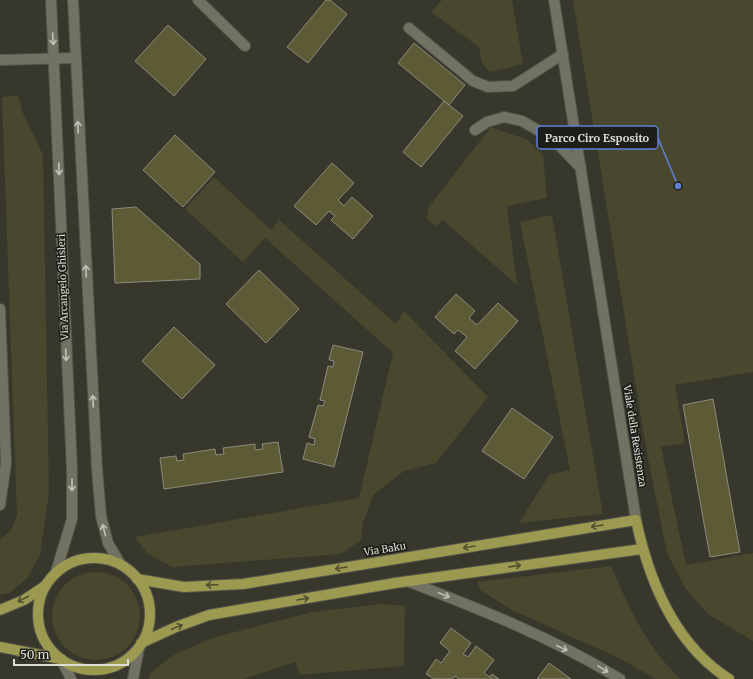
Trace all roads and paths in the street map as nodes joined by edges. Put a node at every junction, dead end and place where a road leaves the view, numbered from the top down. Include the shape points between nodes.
1 (51, 0) edge
2 (73, 0) edge
3 (198, 0) edge
4 (554, 0) edge
5 (409, 28) dead end
6 (245, 46) dead end
7 (563, 54) junction
8 (54, 58) junction
9 (74, 58) junction
10 (0, 60) edge
11 (475, 130) dead end
12 (581, 168) junction
13 (0, 309) edge
14 (0, 505) edge
15 (636, 520) junction
16 (642, 549) junction
17 (121, 565) junction
18 (56, 572) junction
19 (137, 578) junction
20 (407, 581) junction
21 (45, 586) junction
22 (0, 610) edge
23 (140, 645) junction
24 (0, 647) edge
25 (61, 659) junction
26 (71, 679) edge
27 (133, 679) edge
28 (620, 679) edge
29 (729, 679) edge

1 -> 8 street, Via Arcangelo Ghisleri
2 - 9 street
3 - 6 street
4 - 7 street, Viale della Resistenza
5 - 7 street via 473,81 488,88 513,86
7 - 12 street, Viale della Resistenza
8 - 9 street
8 - 10 street
8 -> 18 street, Via Arcangelo Ghisleri via 72,470 72,519
17 -> 9 street via 108,543 101,516
11 - 12 street via 487,122 504,118 522,121 553,139
12 - 15 street, Viale della Resistenza
13 - 14 street via 6,464
15 - 16 main road, Viale della Resistenza
15 -> 19 main road, Via Baku via 243,584 184,586
20 -> 16 main road
16 - 29 main road, Viale della Resistenza via 657,593 683,636 700,656
17 - 18 main road via 112,560 94,558 76,560
17 - 19 main road
18 - 21 main road
19 - 23 main road via 143,586 150,607 148,628
23 -> 20 main road via 176,627 209,615
20 -> 28 street via 481,610 587,659
21 -> 22 main road via 24,600
21 - 25 main road via 38,614 43,637 52,652
23 - 25 main road via 123,662 102,669 81,668
23 - 27 street
24 - 25 main road
25 - 26 street

